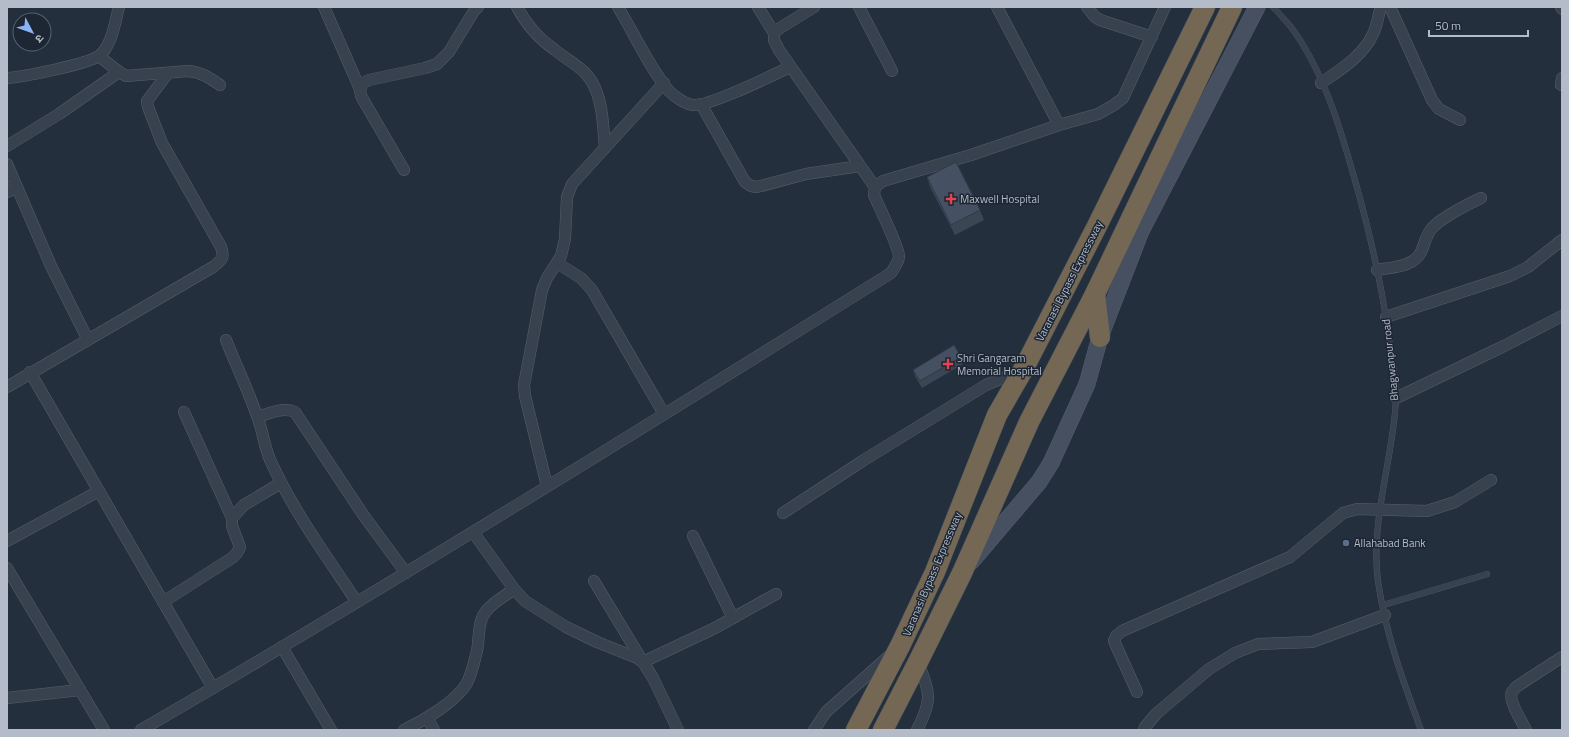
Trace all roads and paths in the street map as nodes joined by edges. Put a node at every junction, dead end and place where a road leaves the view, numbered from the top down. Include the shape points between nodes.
1 (119, 7) edge
2 (324, 7) edge
3 (478, 7) edge
4 (517, 7) edge
5 (618, 7) edge
6 (758, 7) edge
7 (814, 7) edge
8 (859, 7) edge
9 (997, 7) edge
10 (1087, 7) edge
11 (1165, 7) edge
12 (1205, 7) edge
13 (1232, 7) edge
14 (1257, 7) edge
15 (1273, 7) edge
16 (1381, 7) edge
17 (1390, 7) edge
18 (774, 33) junction
19 (1152, 37) junction
20 (99, 56) junction
21 (790, 67) junction
22 (892, 71) dead end
23 (119, 72) junction
24 (168, 73) junction
25 (7, 78) edge
26 (664, 83) junction
27 (1321, 83) junction
28 (220, 85) dead end
29 (360, 89) junction
30 (701, 104) junction
31 (1460, 120) dead end
32 (1059, 125) junction
33 (7, 146) edge
34 (605, 148) junction
35 (7, 164) edge
36 (860, 166) junction
37 (404, 170) dead end
38 (875, 187) junction
39 (12, 190) edge
40 (1481, 198) dead end
41 (1562, 240) edge
42 (557, 263) junction
43 (1377, 270) junction
44 (1095, 294) junction
45 (1562, 316) edge
46 (1386, 317) junction
47 (1100, 337) junction
48 (88, 340) junction
49 (226, 340) dead end
50 (1023, 370) junction
51 (30, 372) junction
52 (7, 387) edge
53 (1396, 398) junction
54 (184, 412) dead end
55 (664, 414) junction
56 (258, 417) junction
57 (1491, 480) dead end
58 (281, 483) junction
59 (547, 486) junction
60 (99, 491) junction
61 (1380, 510) junction
62 (783, 513) dead end
63 (232, 518) junction
64 (473, 532) junction
65 (693, 536) dead end
66 (7, 541) edge
67 (7, 568) edge
68 (406, 573) junction
69 (962, 573) junction
70 (1487, 574) dead end
71 (594, 581) dead end
72 (514, 589) junction
73 (776, 594) dead end
74 (163, 602) junction
75 (357, 602) junction
76 (1384, 610) junction
77 (733, 618) junction
78 (900, 646) junction
79 (282, 647) junction
80 (1562, 657) edge
81 (643, 662) junction
82 (918, 662) junction
83 (213, 688) junction
84 (80, 690) junction
85 (1138, 692) dead end
86 (7, 698) edge
87 (427, 718) junction
88 (416, 727) edge
89 (104, 730) edge
90 (141, 730) edge
91 (331, 730) edge
92 (404, 730) edge
93 (434, 730) edge
94 (678, 730) edge
95 (814, 730) edge
96 (856, 730) edge
97 (883, 730) edge
98 (917, 730) edge
99 (1144, 730) edge
100 (1421, 730) edge
101 (1526, 730) edge

1 - 20 street via 106,47
2 - 29 street
3 - 29 street via 449,52 437,64 369,80 363,83
4 - 34 street via 542,40 574,64 592,82 600,104
5 - 26 street
6 - 18 street
7 - 18 street
8 - 22 street
9 - 32 street
10 - 19 street via 1100,20
11 - 19 street
12 - 50 highway, Varanasi Bypass Expressway
13 - 44 highway, Varanasi Bypass Expressway
14 - 47 street via 1141,231
15 - 27 lane, Bhagwanpur road via 1305,48
16 - 27 street via 1374,32 1365,46 1345,66
17 - 31 street via 1432,100 1440,109
18 - 21 street via 774,40
19 - 32 street via 1123,98 1098,114
20 - 23 street
20 - 25 street via 48,71
21 - 30 street
21 - 36 street
23 - 24 street via 126,76
23 - 33 street
24 - 28 street via 196,72 206,75
24 - 48 street via 147,101 152,120 162,143 224,254 222,260 213,268
26 - 30 street via 679,99 693,105
26 - 34 street
27 - 43 lane, Bhagwanpur road via 1346,146
29 - 37 street
30 - 36 street via 736,167 750,186 757,187 806,174
32 - 38 street via 883,181
34 - 42 street via 572,184 567,197 562,256
35 - 39 street
36 - 38 street
38 - 55 street via 874,195 899,256 891,273
39 - 48 street
40 - 43 street via 1433,226 1421,253 1412,261
41 - 46 street via 1528,267 1510,276
42 - 55 street via 580,278 592,290
42 - 59 street via 542,290 524,385
43 - 46 lane, Bhagwanpur road
44 - 47 highway
44 - 69 highway, Varanasi Bypass Expressway via 1028,422
45 - 53 street
46 - 53 lane, Bhagwanpur road
47 - 69 street via 1087,384 1051,463 1039,482
48 - 51 street
49 - 56 street
50 - 62 street via 986,385
50 - 78 highway, Varanasi Bypass Expressway via 997,415 935,572
51 - 52 street
51 - 60 street
53 - 61 lane, Bhagwanpur road
54 - 63 street
55 - 59 street
56 - 58 street via 264,444
56 - 68 street via 281,410 295,412 364,516
57 - 61 street via 1441,508 1427,511
58 - 63 street via 244,505
58 - 75 street via 303,522
59 - 64 street
60 - 66 street
60 - 74 street
61 - 76 lane, Bhagwanpur road via 1376,553
61 - 85 street via 1357,508 1343,513 1290,557 1116,636 1114,641
63 - 74 street via 232,526 240,547 237,553
64 - 68 street
64 - 72 street
65 - 77 street
67 - 84 street
68 - 75 street
69 - 82 highway, Varanasi Bypass Expressway
70 - 76 lane
71 - 81 street
72 - 81 street via 525,601 566,627
72 - 87 street via 495,603 482,618 473,669 465,685 457,696
73 - 77 street
74 - 83 street
75 - 79 street
76 - 99 street via 1312,642 1258,644 1235,653 1203,674 1156,714
76 - 100 lane, Bhagwanpur road via 1398,667
77 - 81 street
78 - 95 street via 826,712
78 - 96 highway, Varanasi Bypass Expressway
79 - 83 street
79 - 91 street
80 - 101 street via 1512,692 1511,698
81 - 94 street
82 - 97 highway, Varanasi Bypass Expressway
82 - 98 street via 928,687 929,701
83 - 90 street
84 - 86 street
84 - 89 street
87 - 88 street
87 - 93 street
88 - 92 street

